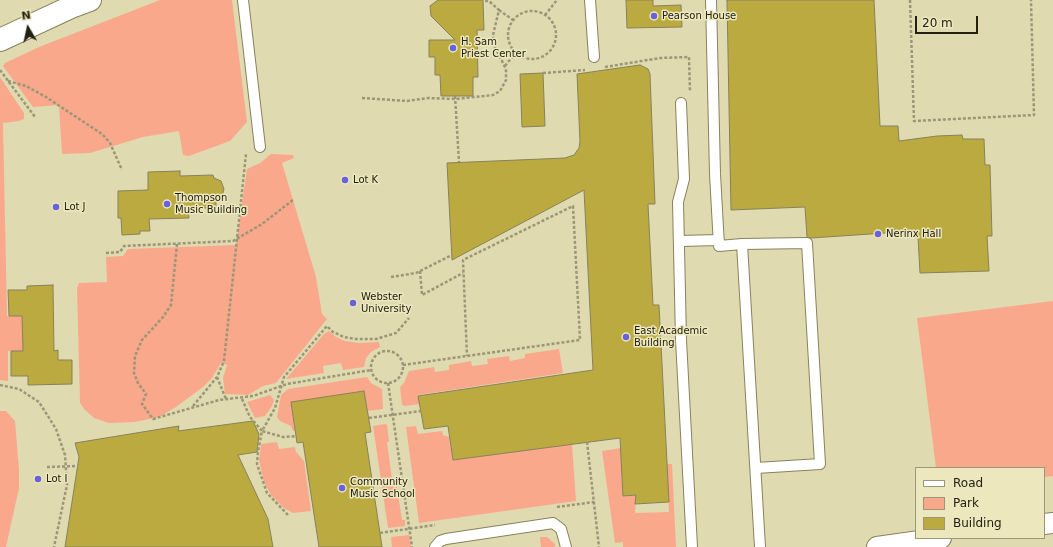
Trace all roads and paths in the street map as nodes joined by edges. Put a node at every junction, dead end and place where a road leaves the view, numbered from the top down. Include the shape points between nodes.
1 (90, 0) edge
2 (243, 0) edge
3 (489, 0) edge
4 (557, 0) edge
5 (590, 0) edge
6 (711, 0) edge
7 (910, 0) edge
8 (1031, 0) edge
9 (483, 1) edge
10 (499, 10) junction
11 (545, 15) junction
12 (513, 20) junction
13 (0, 40) edge
14 (516, 52) junction
15 (594, 57) dead end
16 (504, 66) junction
17 (601, 68) dead end
18 (0, 70) edge
19 (587, 70) dead end
20 (543, 73) dead end
21 (8, 81) junction
22 (455, 97) junction
23 (362, 98) dead end
24 (686, 101) joint
25 (35, 117) dead end
26 (260, 147) dead end
27 (246, 152) dead end
28 (459, 162) dead end
29 (122, 170) dead end
30 (293, 200) dead end
31 (237, 238) junction
32 (719, 240) junction
33 (679, 241) junction
34 (177, 244) junction
35 (742, 244) junction
36 (106, 253) dead end
37 (452, 255) dead end
38 (420, 271) junction
39 (463, 273) junction
40 (390, 277) dead end
41 (409, 318) dead end
42 (466, 356) junction
43 (403, 365) junction
44 (371, 370) junction
45 (218, 377) junction
46 (388, 383) junction
47 (0, 385) edge
48 (281, 387) junction
49 (242, 399) junction
50 (226, 400) junction
51 (193, 407) junction
52 (420, 411) dead end
53 (393, 415) junction
54 (250, 417) junction
55 (369, 418) dead end
56 (249, 421) dead end
57 (262, 431) junction
58 (297, 436) dead end
59 (587, 442) dead end
60 (67, 466) junction
61 (78, 466) dead end
62 (47, 467) dead end
63 (756, 468) junction
64 (288, 515) dead end
65 (937, 539) edge
66 (919, 544) edge
67 (54, 547) edge
68 (412, 547) edge
69 (436, 547) edge
70 (566, 547) edge
71 (600, 547) edge
72 (692, 547) edge
73 (760, 547) edge
74 (877, 547) edge

1 - 13 main road via 71,6
2 - 26 lane
3 - 9 path
3 - 10 path
4 - 11 path
5 - 15 lane
6 - 32 lane
7 - 8 path via 914,121 1034,115
10 - 12 path
10 - 16 path via 493,35 495,47
11 - 12 path via 530,11
11 - 14 path via 555,28 555,40 550,50 544,55 530,59
12 - 14 path via 508,31 508,39
14 - 16 path
16 - 22 path via 506,80 500,91 493,95
17 - 24 path via 660,58 689,57
18 - 21 path
19 - 20 path
21 - 25 path
21 - 29 path via 26,86 46,97 102,134 110,143
22 - 23 path via 406,101
22 - 28 path
24 - 33 lane via 684,179 678,202
27 - 31 path
30 - 31 path via 262,224
31 - 34 path via 233,241
31 - 45 path via 224,361
32 - 33 lane
32 - 35 lane via 719,246
33 - 72 lane via 685,452
34 - 36 path via 124,246 120,252
34 - 51 path via 171,305 142,340 135,356 134,373 146,394 142,404 153,420
35 - 63 lane
35 - 63 lane via 807,243 820,464
37 - 38 path
38 - 39 path via 422,294
38 - 40 path
39 - 42 path
39 - 42 path via 462,260 573,206 580,340
41 - 48 path via 396,333 376,339 344,337 327,326 284,377
42 - 43 path
43 - 44 path via 394,353 384,351 375,357
43 - 46 path via 402,375
44 - 46 path via 378,380
44 - 48 path
45 - 50 path
45 - 51 path
46 - 53 path
47 - 60 path via 19,389 39,402 56,429
48 - 49 path
48 - 57 path via 275,408
49 - 50 path
49 - 54 path
50 - 51 path
52 - 53 path
53 - 55 path
53 - 68 path
54 - 56 path
54 - 57 path
57 - 58 path via 283,438
57 - 64 path via 257,464 260,476 267,493
59 - 71 path
60 - 61 path
60 - 62 path
60 - 67 path via 67,485
63 - 73 lane
65 - 66 street
66 - 74 street
69 - 70 lane via 440,541 446,539 553,523 561,529

